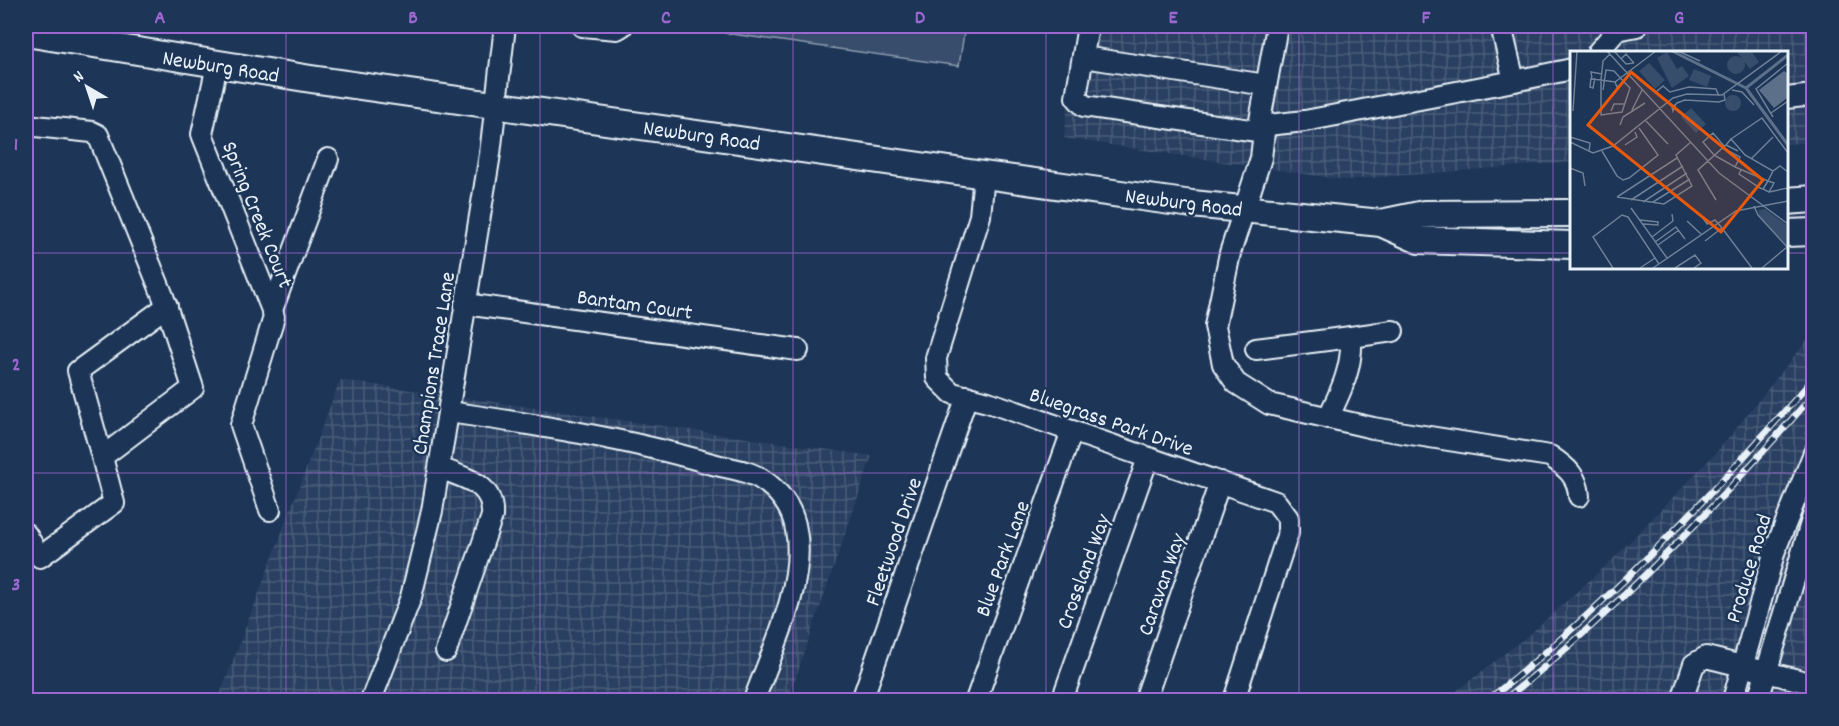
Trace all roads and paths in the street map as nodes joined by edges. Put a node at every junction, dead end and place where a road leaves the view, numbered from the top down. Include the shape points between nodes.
1 (506, 26) edge
2 (582, 26) edge
3 (622, 26) edge
4 (1089, 26) edge
5 (1276, 26) edge
6 (1501, 26) edge
7 (1637, 26) edge
8 (26, 33) edge
9 (1599, 51) edge
10 (1083, 57) junction
11 (217, 65) junction
12 (1570, 69) edge
13 (1514, 81) junction
14 (1266, 86) junction
15 (1814, 95) edge
16 (1788, 98) edge
17 (495, 106) junction
18 (26, 125) edge
19 (1262, 129) junction
20 (328, 159) dead end
21 (984, 175) junction
22 (1814, 199) edge
23 (1788, 201) edge
24 (1246, 209) junction
25 (1570, 213) edge
26 (1381, 223) junction
27 (1814, 232) edge
28 (1788, 233) edge
29 (1570, 246) edge
30 (465, 304) junction
31 (167, 306) junction
32 (272, 310) junction
33 (1393, 331) dead end
34 (1351, 337) junction
35 (1256, 349) dead end
36 (798, 350) dead end
37 (967, 396) junction
38 (449, 412) junction
39 (1328, 418) junction
40 (1072, 431) junction
41 (1814, 453) edge
42 (102, 456) junction
43 (1148, 458) junction
44 (440, 468) junction
45 (1221, 482) junction
46 (1579, 496) dead end
47 (270, 510) dead end
48 (1814, 513) edge
49 (26, 534) edge
50 (446, 651) dead end
51 (1743, 666) junction
52 (1765, 673) junction
53 (1814, 684) edge
54 (371, 700) edge
55 (754, 700) edge
56 (862, 700) edge
57 (976, 700) edge
58 (1062, 700) edge
59 (1145, 700) edge
60 (1234, 700) edge
61 (1682, 700) edge
62 (1733, 700) edge
63 (1758, 700) edge

1 - 17 street, Champions Trace Lane
2 - 3 street
4 - 10 street
5 - 14 street
6 - 13 street
7 - 9 street via 1617,30
8 - 11 main road, Newburg Road
10 - 14 street
10 - 19 street via 1076,97 1084,105
11 - 17 main road, Newburg Road
11 - 32 street, Spring Creek Court via 202,134
12 - 13 street
13 - 19 street
14 - 19 street
15 - 16 street
17 - 21 main road, Newburg Road
17 - 30 street, Champions Trace Lane
18 - 31 street via 98,135
19 - 24 street via 1261,159
20 - 32 street
21 - 24 main road, Newburg Road
21 - 37 street, Bluegrass Park Drive via 980,216 934,370 944,387
22 - 23 main road
24 - 26 main road, Newburg Road
24 - 39 street via 1230,253 1215,326 1222,364 1236,383 1269,404
25 - 26 main road, Newburg Road via 1424,214
26 - 29 main road, Newburg Road via 1419,240
27 - 28 main road
30 - 36 street, Bantam Court
30 - 38 street, Champions Trace Lane
31 - 42 street via 78,371
31 - 42 street via 193,388
32 - 47 street via 274,317 241,425
33 - 34 street
34 - 35 street
34 - 39 street via 1352,357 1346,379
37 - 40 street, Bluegrass Park Drive
37 - 56 street, Fleetwood Drive
38 - 44 street, Champions Trace Lane
38 - 55 street via 567,429 676,453 761,478 788,505 796,529 799,564 779,634
39 - 46 street via 1550,456 1578,482
40 - 43 street, Bluegrass Park Drive
40 - 57 street, Blue Park Lane
41 - 51 street, Produce Road via 1775,550
42 - 49 street via 114,503 40,557
43 - 45 street, Bluegrass Park Drive
43 - 58 street, Crossland Way
44 - 50 street via 479,485 493,502 492,516
44 - 54 street, Champions Trace Lane via 417,577
45 - 59 street, Caravan Way
45 - 60 street, Bluegrass Park Drive via 1276,502 1284,510 1289,527
48 - 52 street, Produce Road
51 - 52 street
51 - 61 street via 1706,657 1699,659
51 - 62 street, Produce Road
52 - 53 street
52 - 63 street, Produce Road

